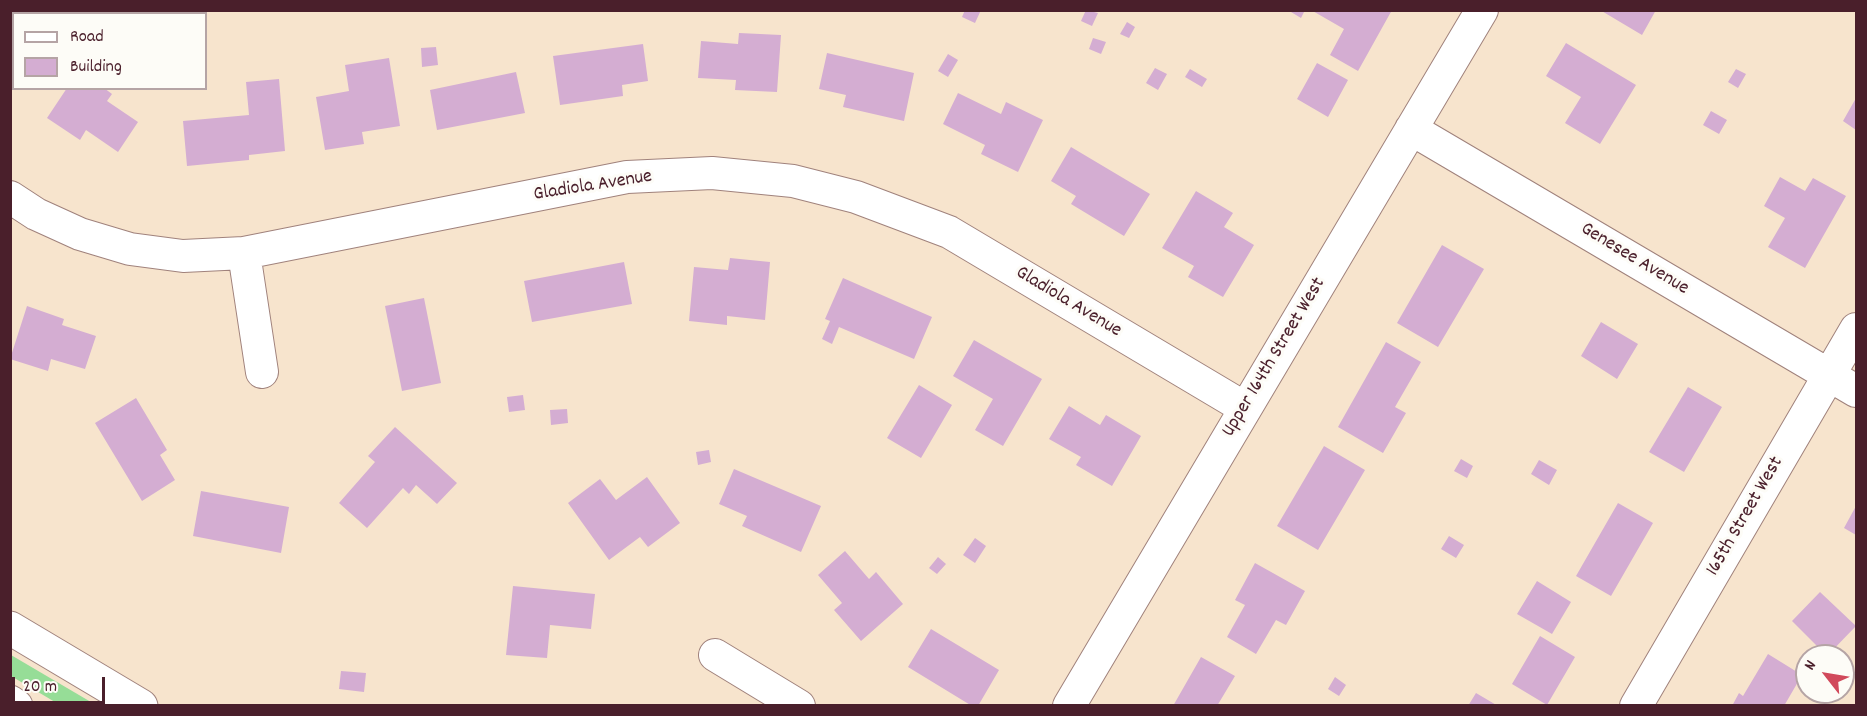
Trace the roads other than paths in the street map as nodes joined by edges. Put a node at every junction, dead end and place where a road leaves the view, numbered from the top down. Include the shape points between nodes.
1 (1482, 10) edge
2 (1411, 129) junction
3 (10, 197) edge
4 (244, 253) junction
5 (1857, 329) edge
6 (262, 372) dead end
7 (1829, 375) junction
8 (1857, 391) edge
9 (1245, 408) junction
10 (10, 628) edge
11 (715, 655) dead end
12 (10, 702) edge
13 (16, 705) edge
14 (141, 705) edge
15 (799, 705) edge
16 (1069, 705) edge
17 (1636, 705) edge

1 - 2 street, Upper 164th Street West
2 - 7 street, Genesee Avenue
2 - 9 street, Upper 164th Street West
3 - 4 street, Gladiola Avenue via 80,234 130,249 183,256
4 - 6 street
4 - 9 street, Gladiola Avenue via 627,177 712,173 793,181 856,197 949,232
5 - 7 street, 165th Street West
7 - 8 street, Genesee Avenue
7 - 17 street, 165th Street West
9 - 16 street, Upper 164th Street West
10 - 14 main road
11 - 15 street
12 - 13 main road

